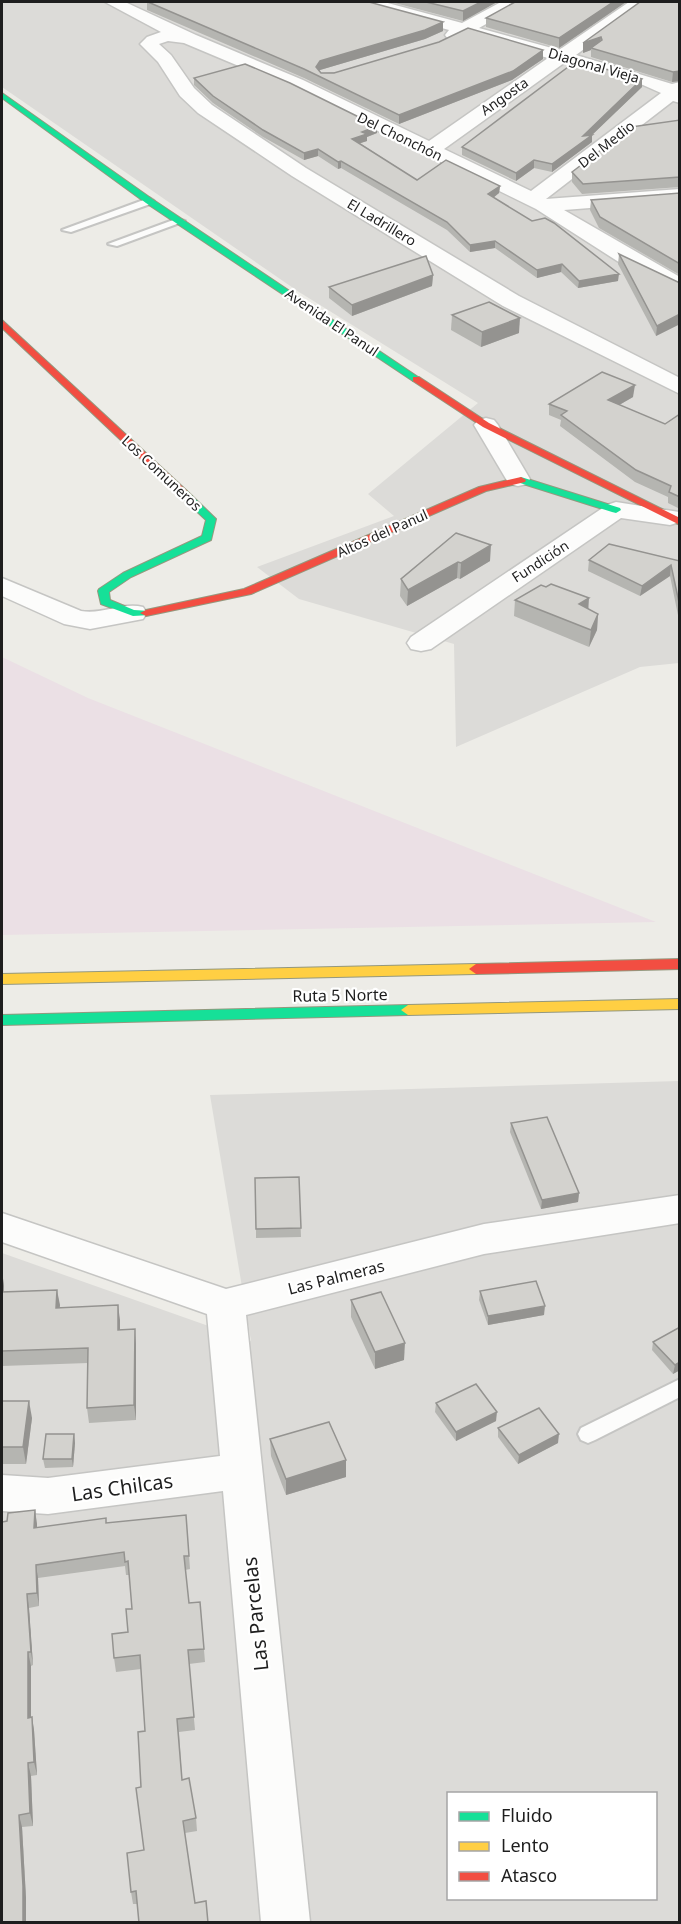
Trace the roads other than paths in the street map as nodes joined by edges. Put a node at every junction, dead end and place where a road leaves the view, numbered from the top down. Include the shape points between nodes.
1 (113, 2) edge
2 (367, 2) edge
3 (512, 2) edge
4 (639, 2) edge
5 (466, 29) junction
6 (190, 39) junction
7 (441, 40) edge
8 (561, 56) junction
9 (677, 92) edge
10 (2, 95) edge
11 (429, 150) junction
12 (680, 195) edge
13 (149, 201) junction
14 (538, 203) junction
15 (180, 221) junction
16 (67, 230) dead end
17 (114, 244) dead end
18 (680, 286) edge
19 (2, 323) edge
20 (680, 387) edge
21 (486, 425) junction
22 (518, 479) junction
23 (616, 510) junction
24 (675, 519) edge
25 (2, 586) edge
26 (247, 592) joint
27 (133, 613) junction
28 (421, 643) dead end
29 (680, 964) edge
30 (2, 979) edge
31 (680, 1004) edge
32 (2, 1020) edge
33 (680, 1209) edge
34 (2, 1227) edge
35 (226, 1305) junction
36 (680, 1387) edge
37 (588, 1434) dead end
38 (242, 1471) junction
39 (2, 1492) edge
40 (285, 1923) edge

1 - 6 street, Del Chonchón
2 - 5 street, Diagonal Vieja
3 - 5 street
4 - 8 street, Angosta
5 - 7 street
5 - 8 street, Diagonal Vieja
6 - 11 street, Del Chonchón via 297,84
6 - 20 street, El Ladrillero via 166,36 149,44 205,109 299,172 511,301
8 - 9 street, Diagonal Vieja
8 - 11 street, Angosta
9 - 14 street, Del Medio
10 - 13 main road, Avenida El Panul
11 - 14 street, Del Chonchón
12 - 14 street
13 - 15 main road, Avenida El Panul
13 - 16 lane
14 - 18 street, Del Chonchón
15 - 17 lane
15 - 21 main road, Avenida El Panul
19 - 27 main road, Los Comuneros via 211,519 207,538 119,578 103,591 105,602
21 - 22 street
21 - 24 main road, Avenida El Panul
22 - 23 main road
22 - 26 main road, Altos del Panul via 483,489
23 - 24 street
23 - 28 street, Fundición
25 - 27 street via 74,618 90,621
26 - 27 main road, Los Comuneros via 153,613
29 - 30 main road, Ruta 5 Norte
31 - 32 main road, Ruta 5 Norte
33 - 35 street, Las Palmeras via 484,1239
34 - 35 street
35 - 38 street, Las Parcelas
36 - 37 lane
38 - 39 street, Las Chilcas via 48,1496
38 - 40 street, Las Parcelas

